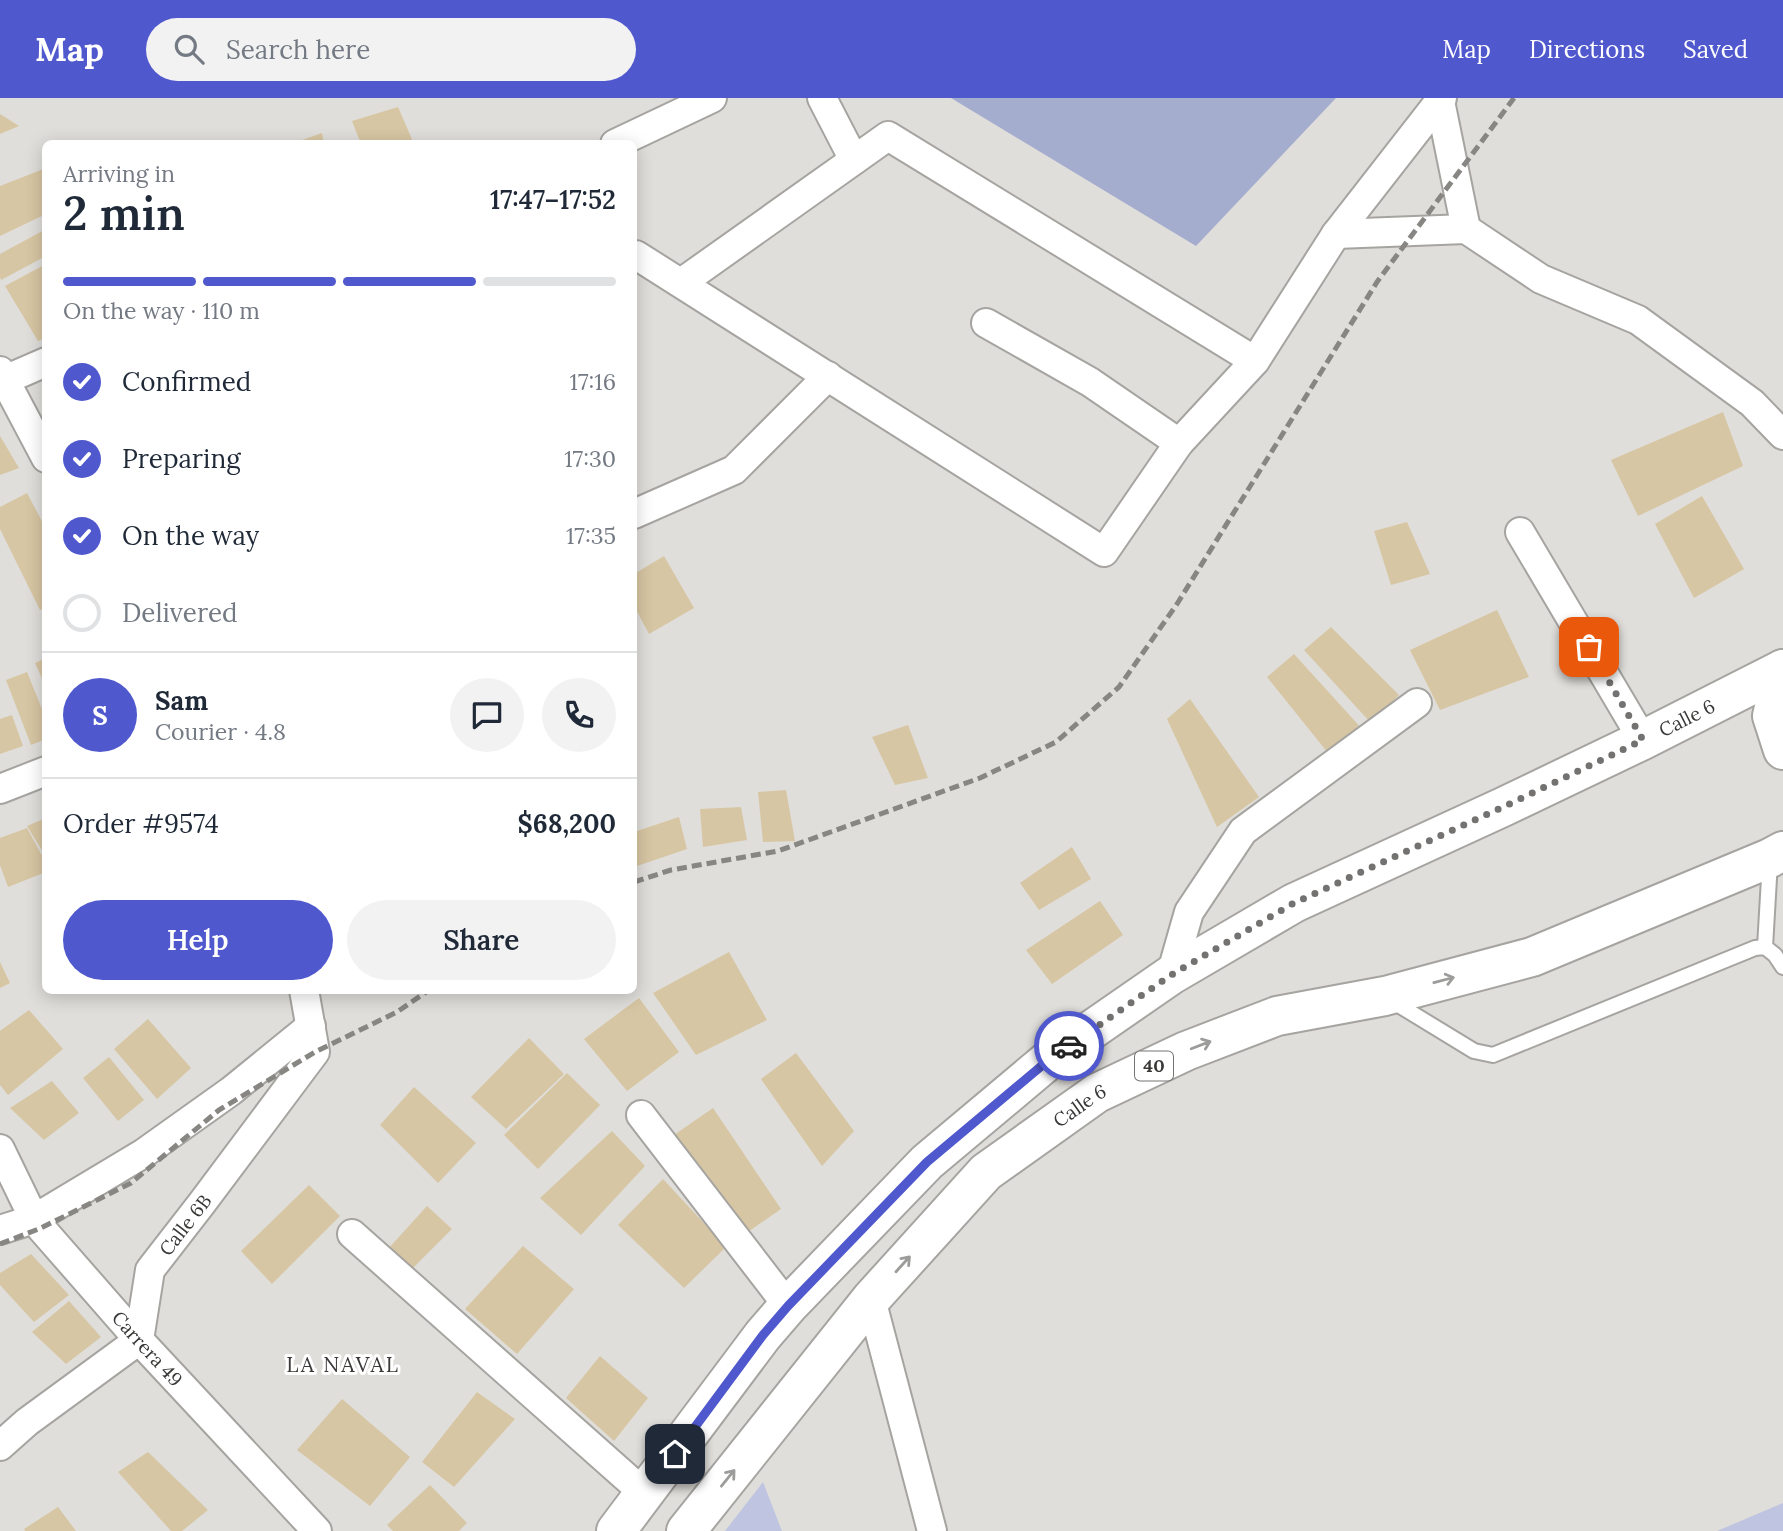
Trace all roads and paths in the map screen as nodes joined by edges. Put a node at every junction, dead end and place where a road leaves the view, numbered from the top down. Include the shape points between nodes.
1 (712, 98) edge
2 (822, 98) edge
3 (1441, 100) edge
4 (623, 140) edge
5 (854, 160) junction
6 (1466, 229) junction
7 (1336, 234) junction
8 (637, 256) edge
9 (681, 283) junction
10 (986, 323) dead end
11 (1255, 361) junction
12 (42, 363) edge
13 (828, 376) junction
14 (1, 378) edge
15 (1783, 435) edge
16 (1179, 443) junction
17 (42, 451) edge
18 (637, 513) edge
19 (1520, 532) dead end
20 (1783, 669) edge
21 (1417, 703) dead end
22 (1643, 740) junction
23 (1783, 750) edge
24 (42, 773) edge
25 (0, 789) edge
26 (1777, 854) edge
27 (1765, 947) junction
28 (1783, 967) edge
29 (1171, 975) junction
30 (305, 994) edge
31 (1385, 996) junction
32 (313, 1039) junction
33 (641, 1115) dead end
34 (0, 1150) edge
35 (34, 1219) junction
36 (0, 1230) edge
37 (352, 1234) dead end
38 (871, 1299) junction
39 (788, 1306) junction
40 (139, 1340) junction
41 (0, 1446) edge
42 (645, 1494) junction
43 (317, 1531) edge
44 (616, 1531) edge
45 (685, 1531) edge
46 (932, 1531) edge

1 - 4 street
2 - 5 street
3 - 6 street
3 - 7 street
5 - 9 street
5 - 11 street via 888,136
6 - 7 street
6 - 15 street via 1541,279 1638,320 1752,403
7 - 11 street
8 - 9 street
9 - 13 street
10 - 16 street via 1090,382
11 - 16 street
12 - 14 street
13 - 16 street via 1104,552
13 - 18 street via 734,470
14 - 17 street
19 - 22 street
20 - 22 highway, Calle 6
20 - 23 highway via 1772,716
21 - 29 street via 1243,831 1189,912
22 - 29 highway, Calle 6 via 1294,903
24 - 25 street
26 - 27 lane
31 -> 26 highway, Calle 6 / 40 via 1532,957
27 - 28 lane
27 - 31 lane via 1493,1055 1474,1051
29 - 39 highway, Calle 6 via 1051,1058 927,1162
30 - 32 street
38 -> 31 highway, Calle 6 / 40 via 986,1172 1097,1093 1186,1051 1277,1016
32 - 35 street via 144,1153
32 - 40 street, Calle 6B via 150,1270
33 - 39 street
34 - 35 street, Carrera 49
35 - 36 street
35 - 40 street, Carrera 49
37 - 42 street
45 -> 38 highway, Calle 6 / 40
38 - 46 street
39 - 42 highway, Calle 6
40 - 41 street
40 - 43 street, Carrera 49
42 - 44 highway, Calle 6

